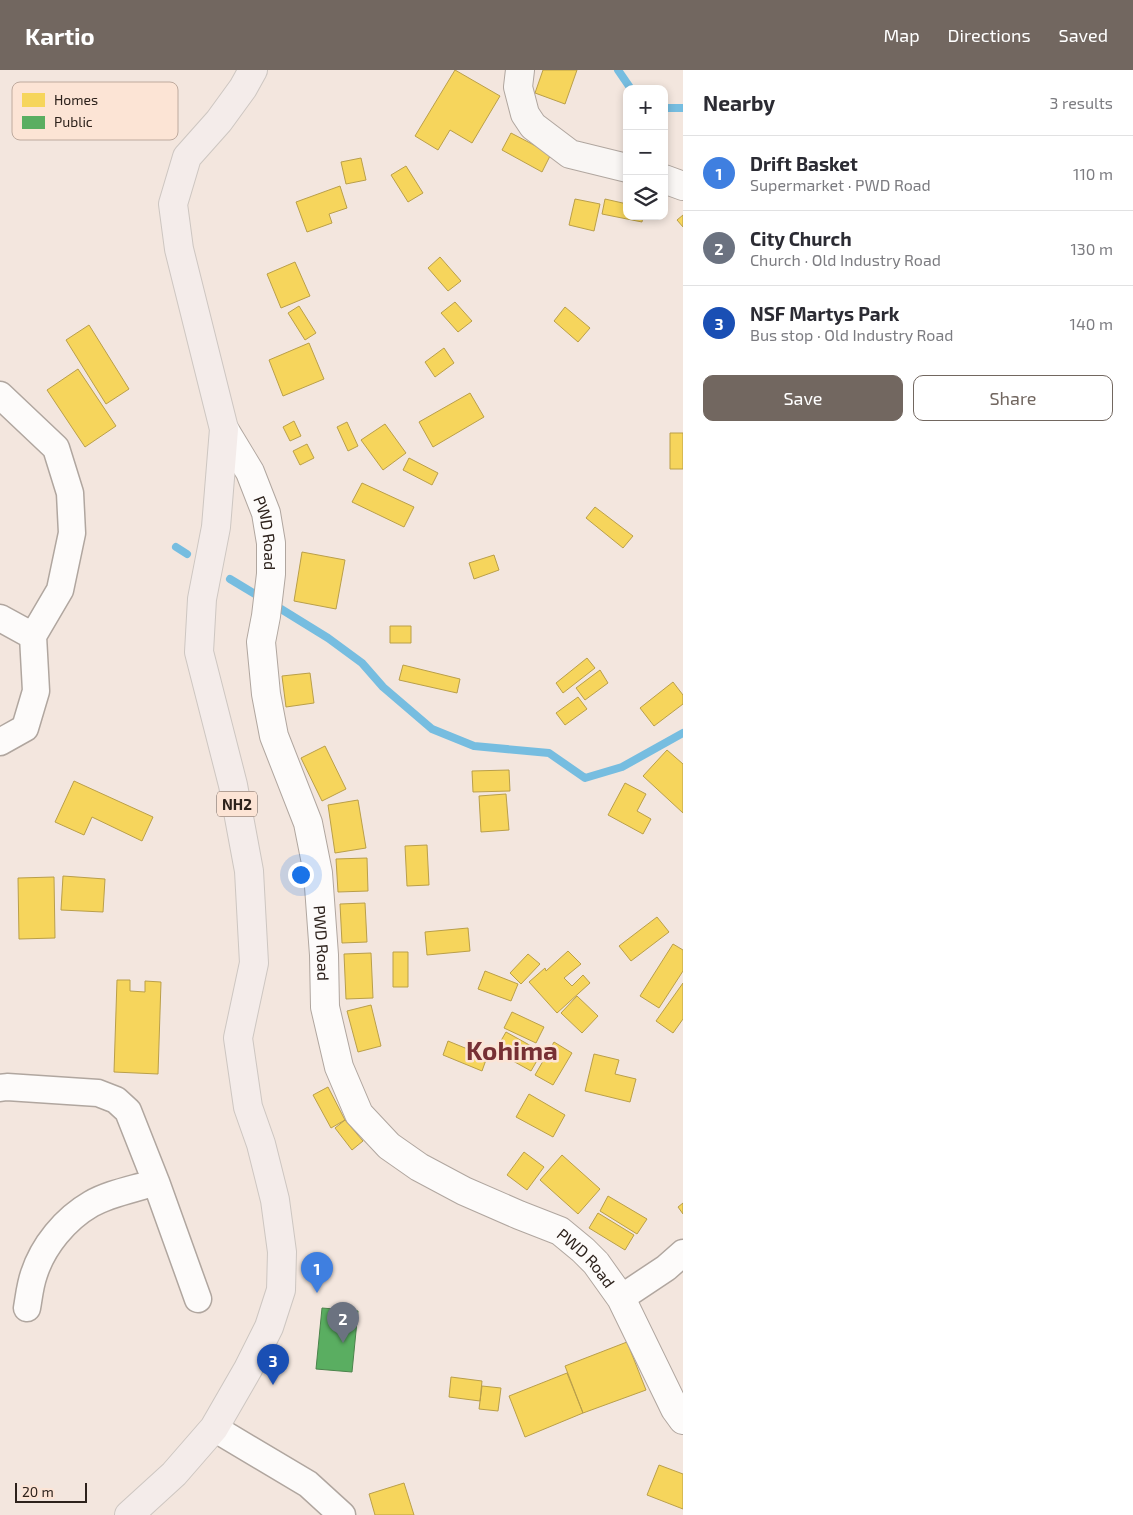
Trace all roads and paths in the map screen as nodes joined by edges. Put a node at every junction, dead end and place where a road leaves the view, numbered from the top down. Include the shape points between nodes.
1 (253, 70) edge
2 (520, 70) edge
3 (623, 167) edge
4 (668, 180) edge
5 (683, 186) edge
6 (0, 395) edge
7 (224, 429) junction
8 (0, 618) edge
9 (33, 636) junction
10 (0, 742) edge
11 (0, 1088) edge
12 (156, 1182) junction
13 (677, 1261) edge
14 (620, 1298) junction
15 (198, 1299) dead end
16 (28, 1308) dead end
17 (683, 1420) edge
18 (214, 1428) junction
19 (129, 1515) edge
20 (342, 1515) edge

1 - 7 highway, NH2 via 219,121 188,157 173,204 179,249
2 - 3 main road via 518,87 533,126 570,154
4 - 5 main road
6 - 9 street via 56,448 70,493 72,533 60,590
7 - 14 street, PWD Road via 250,472 266,513 271,543 271,574 260,642 266,694 274,736 308,823 318,872 325,1007 339,1067 359,1114 389,1146 419,1167 472,1194 560,1231 596,1263
7 - 18 highway, NH2 via 216,527 202,599 199,652 233,785 250,871 254,963 238,1038 248,1107 275,1200 282,1252 281,1290 269,1327
8 - 9 street
9 - 10 street via 36,691 25,728
11 - 12 street via 98,1093 116,1100 128,1111
12 - 15 street
12 - 16 street via 108,1197 72,1218 41,1256 33,1275
13 - 14 street
14 - 17 street, PWD Road
18 - 19 highway, NH2 via 174,1474
18 - 20 street via 308,1484

